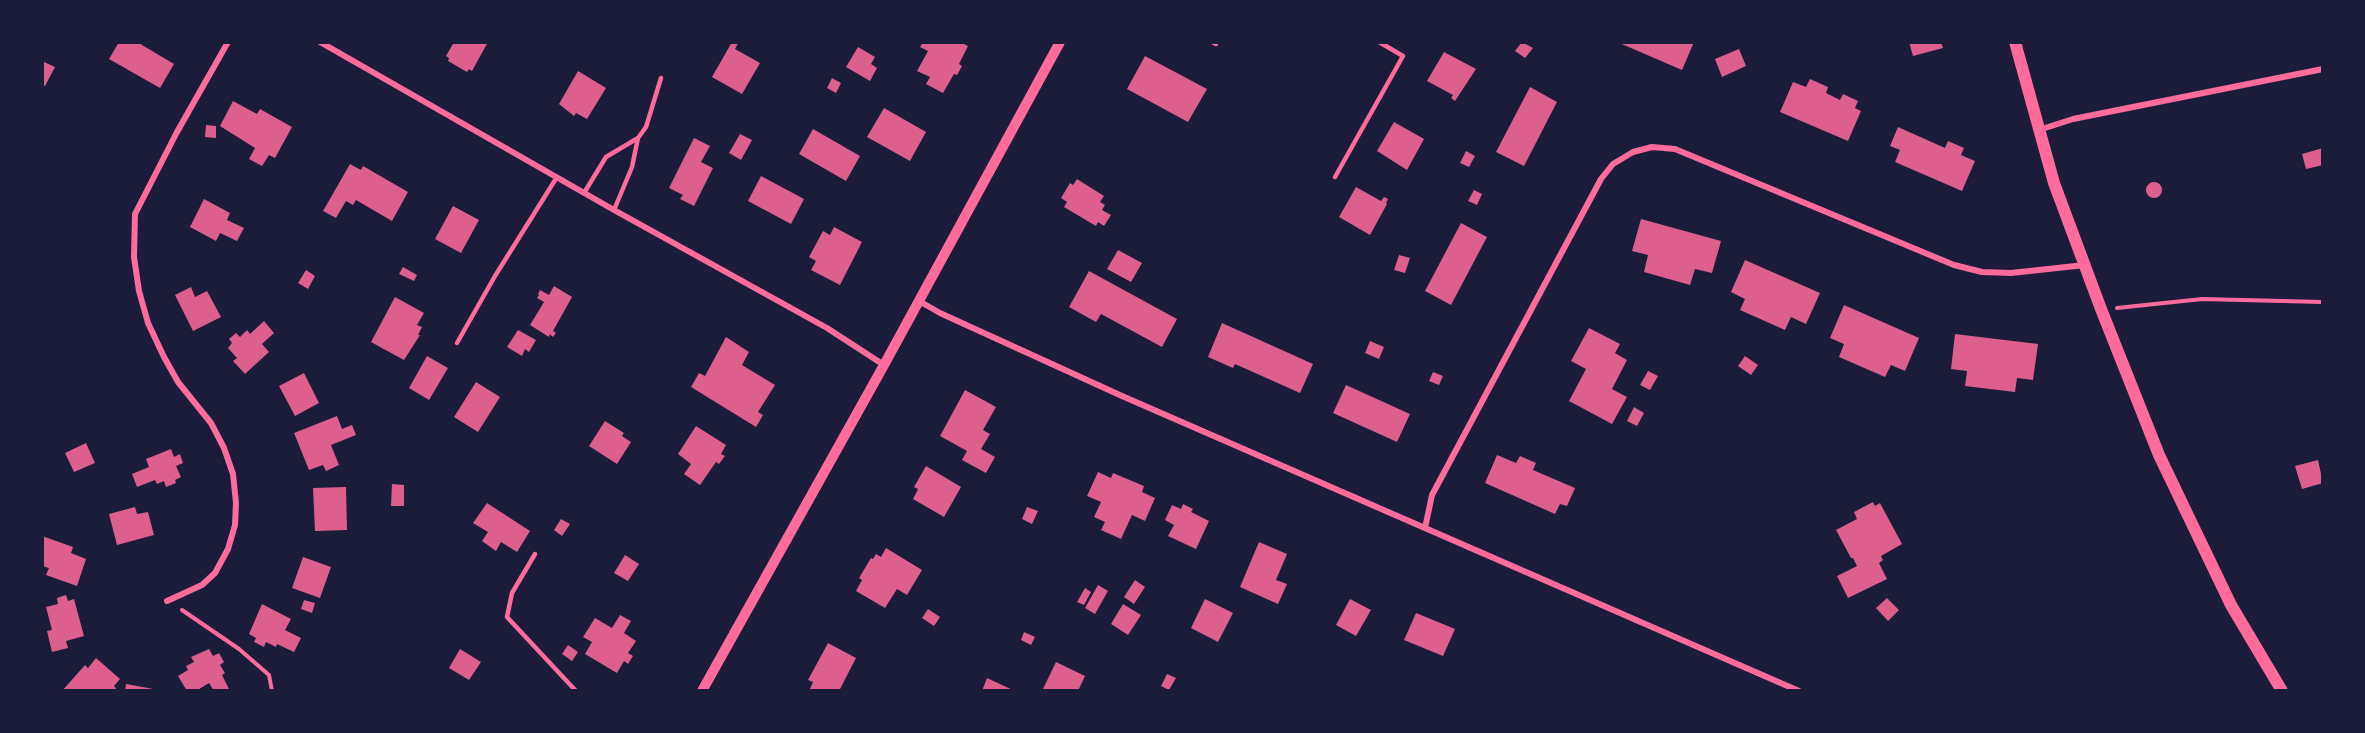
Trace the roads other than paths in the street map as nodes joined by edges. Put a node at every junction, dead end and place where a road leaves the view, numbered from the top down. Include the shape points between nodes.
1 (228, 42) edge
2 (320, 42) edge
3 (1060, 42) edge
4 (1379, 42) edge
5 (2015, 42) edge
6 (2323, 69) edge
7 (661, 78) dead end
8 (2039, 130) junction
9 (638, 138) junction
10 (557, 177) junction
11 (1335, 177) dead end
12 (584, 193) junction
13 (614, 210) junction
14 (2085, 266) junction
15 (919, 301) junction
16 (457, 343) dead end
17 (884, 365) junction
18 (1425, 528) junction
19 (535, 554) dead end
20 (168, 601) road end
21 (576, 691) edge
22 (702, 691) edge
23 (1799, 691) edge
24 (2282, 691) edge

1 - 20 street via 135,214 134,257 148,322 178,382 211,423 224,448 233,474 236,503 228,549 215,573 201,585
2 - 10 street
3 - 15 street
4 - 11 lane via 1403,56
5 - 8 main road
6 - 8 street via 2073,119
7 - 9 lane
8 - 14 main road
9 - 12 lane via 606,157
9 - 13 lane via 632,167
10 - 12 street
10 - 16 lane
12 - 13 street
13 - 17 street via 827,328
14 - 18 street via 2011,273 1982,272 1954,265 1675,149 1652,147 1633,152 1613,164 1601,179 1432,495
14 - 24 main road via 2159,455 2231,604
15 - 17 street
15 - 18 street via 1122,396
17 - 22 street
18 - 23 street
19 - 21 lane via 512,593 507,617

